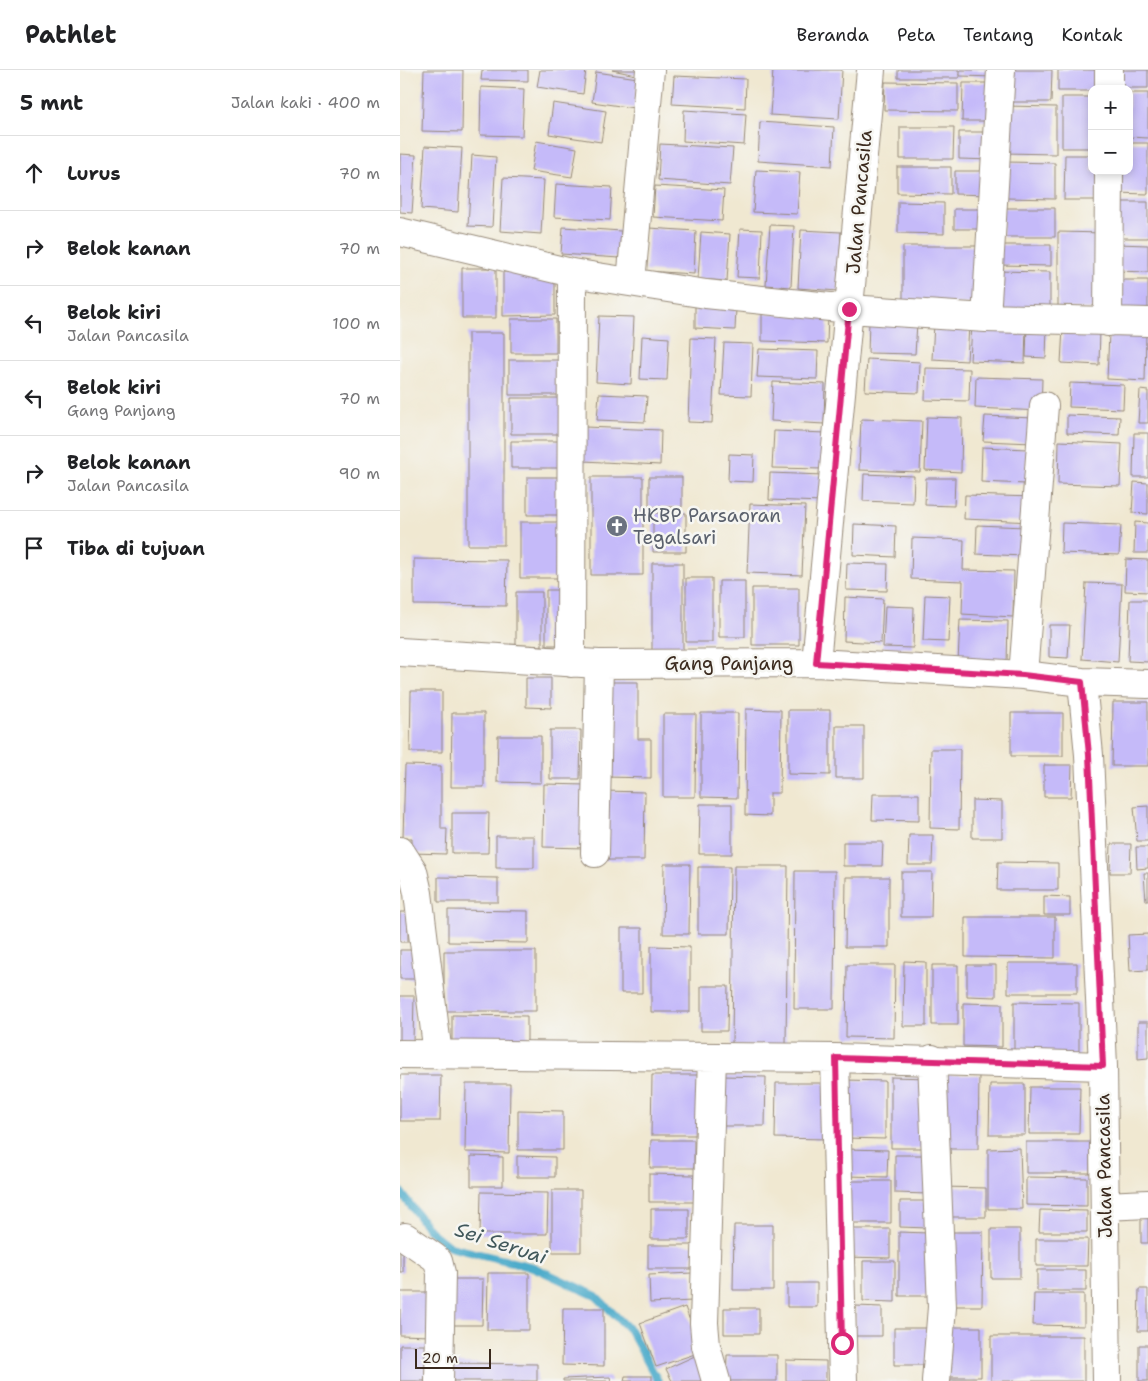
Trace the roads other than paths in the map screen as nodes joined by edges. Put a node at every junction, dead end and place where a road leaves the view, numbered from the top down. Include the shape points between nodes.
1 (650, 70) edge
2 (871, 70) edge
3 (1001, 70) edge
4 (1109, 70) edge
5 (1109, 85) edge
6 (1109, 175) edge
7 (400, 232) edge
8 (572, 273) junction
9 (631, 282) junction
10 (849, 309) junction
11 (986, 318) junction
12 (1108, 322) junction
13 (1148, 322) edge
14 (1044, 406) dead end
15 (400, 652) edge
16 (571, 663) junction
17 (816, 663) junction
18 (599, 664) junction
19 (1023, 675) junction
20 (1082, 682) junction
21 (1148, 684) edge
22 (400, 851) edge
23 (595, 853) dead end
24 (400, 1054) edge
25 (438, 1055) junction
26 (712, 1057) junction
27 (836, 1058) junction
28 (932, 1059) junction
29 (1103, 1066) junction
30 (1148, 1204) edge
31 (1105, 1206) junction
32 (406, 1237) dead end
33 (439, 1381) edge
34 (716, 1381) edge
35 (843, 1381) edge
36 (936, 1381) edge
37 (1106, 1381) edge

1 - 9 street
2 - 10 street, Jalan Pancasila
3 - 11 street
4 - 5 street
6 - 12 street
7 - 8 street
8 - 9 street
8 - 16 street
9 - 10 street via 706,294
10 - 11 street
10 - 17 street, Jalan Pancasila
11 - 12 street
12 - 13 street
14 - 19 street
15 - 16 street, Gang Panjang
16 - 18 street, Gang Panjang
17 - 18 street, Gang Panjang
17 - 19 street, Gang Panjang
18 - 23 street
19 - 20 street, Gang Panjang
20 - 21 street, Gang Panjang
20 - 29 street, Jalan Pancasila via 1089,755
22 - 25 street via 413,871 418,893
24 - 25 street
25 - 26 street
26 - 27 street
26 - 34 street via 704,1323 706,1346
27 - 28 street
27 - 35 street
28 - 29 street
28 - 36 street via 942,1307
29 - 31 street, Jalan Pancasila
30 - 31 street
31 - 37 street, Jalan Pancasila
32 - 33 street via 438,1261 441,1273

